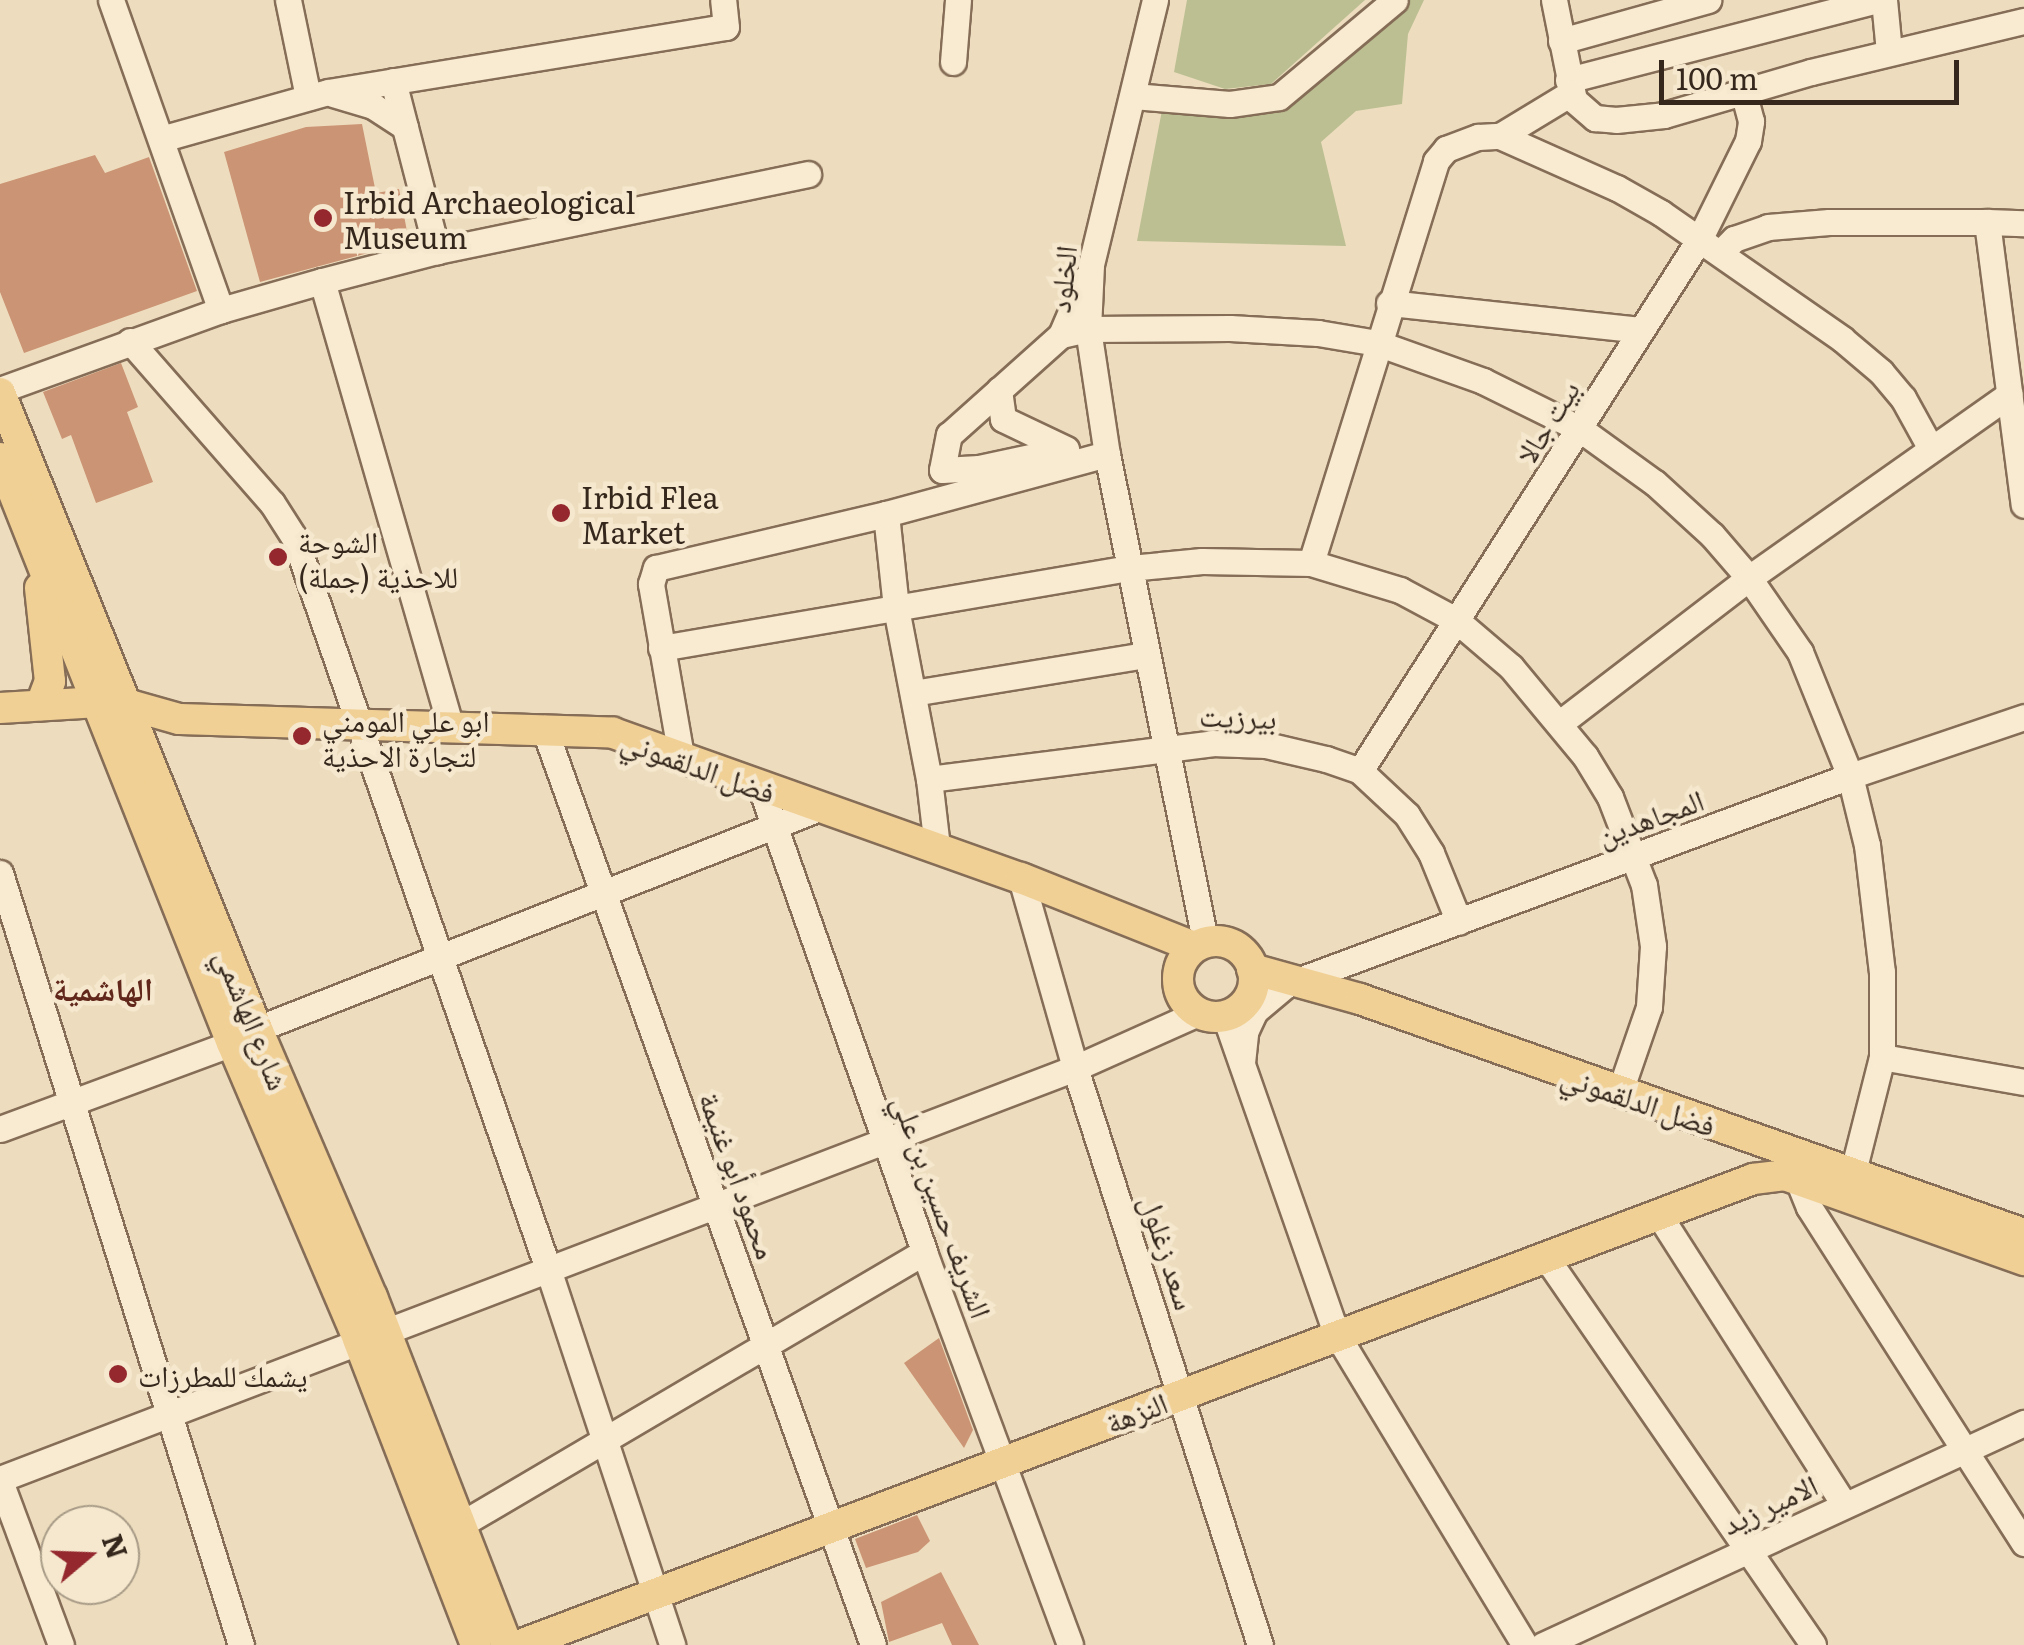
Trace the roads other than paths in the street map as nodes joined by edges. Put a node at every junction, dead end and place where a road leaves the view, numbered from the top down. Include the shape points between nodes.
1 (111, 0) edge
2 (288, 0) edge
3 (723, 0) edge
4 (958, 0) edge
5 (1156, 0) edge
6 (1396, 0) edge
7 (1554, 0) edge
8 (1708, 0) edge
9 (1881, 0) edge
10 (2024, 21) edge
11 (1561, 41) junction
12 (1889, 52) junction
13 (953, 62) dead end
14 (393, 81) junction
15 (1570, 86) junction
16 (1743, 92) junction
17 (318, 95) junction
18 (1133, 96) junction
19 (405, 128) junction
20 (1500, 136) junction
21 (161, 139) junction
22 (808, 174) dead end
23 (1987, 222) junction
24 (2024, 223) edge
25 (1710, 246) junction
26 (437, 250) junction
27 (1090, 265) junction
28 (322, 280) junction
29 (1390, 302) junction
30 (221, 310) junction
31 (1088, 329) junction
32 (1640, 330) junction
33 (1061, 335) junction
34 (130, 341) junction
35 (1377, 342) junction
36 (2016, 366) edge
37 (999, 390) junction
38 (0, 392) edge
39 (2010, 394) junction
40 (1580, 429) junction
41 (1106, 446) junction
42 (1930, 446) junction
43 (1066, 449) junction
44 (1, 464) edge
45 (2024, 496) edge
46 (2024, 505) edge
47 (886, 514) junction
48 (36, 555) junction
49 (1311, 564) junction
50 (1130, 568) junction
51 (1749, 578) junction
52 (896, 608) junction
53 (1456, 620) junction
54 (661, 648) junction
55 (1146, 654) junction
56 (913, 693) junction
57 (41, 705) junction
58 (0, 708) edge
59 (115, 710) junction
60 (2024, 717) edge
61 (1560, 723) junction
62 (357, 724) junction
63 (452, 727) junction
64 (0, 728) edge
65 (544, 728) junction
66 (1164, 747) junction
67 (680, 756) junction
68 (1360, 771) junction
69 (1850, 776) junction
70 (929, 779) junction
71 (761, 788) junction
72 (817, 809) junction
73 (775, 825) junction
74 (937, 847) junction
75 (1635, 856) junction
76 (0, 873) edge
77 (1021, 878) junction
78 (603, 892) junction
79 (1459, 922) junction
80 (1199, 945) junction
81 (1385, 950) junction
82 (440, 957) junction
83 (1252, 968) junction
84 (1301, 979) junction
85 (1360, 999) junction
86 (1212, 1015) junction
87 (245, 1036) junction
88 (1882, 1056) junction
89 (1242, 1063) junction
90 (1074, 1068) junction
91 (2024, 1082) edge
92 (1619, 1094) junction
93 (71, 1103) junction
94 (0, 1129) edge
95 (1747, 1135) junction
96 (887, 1141) junction
97 (1853, 1172) junction
98 (1753, 1179) junction
99 (1798, 1180) junction
100 (717, 1207) junction
101 (1659, 1215) junction
102 (2024, 1234) edge
103 (924, 1252) junction
104 (1545, 1256) junction
105 (2024, 1260) edge
106 (548, 1269) junction
107 (371, 1333) junction
108 (1337, 1335) junction
109 (765, 1346) junction
110 (1182, 1393) junction
111 (170, 1412) junction
112 (2024, 1422) edge
113 (606, 1440) junction
114 (1966, 1450) junction
115 (1003, 1461) junction
116 (0, 1480) edge
117 (1844, 1504) junction
118 (460, 1525) junction
119 (830, 1527) junction
120 (2024, 1543) edge
121 (1748, 1549) junction
122 (655, 1591) junction
123 (61, 1645) edge
124 (242, 1645) edge
125 (476, 1645) edge
126 (508, 1645) edge
127 (520, 1645) edge
128 (672, 1645) edge
129 (873, 1645) edge
130 (1070, 1645) edge
131 (1260, 1645) edge
132 (1525, 1645) edge
133 (1543, 1645) edge
134 (1813, 1645) edge

1 - 21 street
2 - 17 street
3 - 14 street via 726,27
4 - 13 street
5 - 18 street, الخلود
6 - 18 street via 1279,97 1230,104
7 - 11 street
8 - 11 street
9 - 12 street
9 - 15 street
10 - 12 street
11 - 15 street
12 - 16 street
14 - 17 street
14 - 19 street
15 - 16 street via 1582,110 1616,120 1664,116
15 - 20 street
16 - 25 street, بيت جالا via 1748,141
17 - 19 street via 374,106
17 - 21 street
18 - 27 street, الخلود
19 - 26 street
20 - 25 street via 1618,188
20 - 29 street via 1460,142 1436,161
21 - 30 street
22 - 26 street
23 - 24 street
23 - 25 street via 1768,227
23 - 36 street
25 - 32 street, بيت جالا
25 - 42 street via 1881,372
26 - 28 street
27 - 31 street, الخلود
27 - 33 street
28 - 30 street
28 - 63 street
29 - 32 street
29 - 35 street
30 - 34 street
31 - 33 street
31 - 35 street via 1230,328
31 - 41 street, الخلود
32 - 40 street, بيت جالا
33 - 37 street
34 - 38 street
34 - 62 street via 286,522
35 - 40 street
35 - 49 street
36 - 39 street
37 - 43 street via 1003,419
37 - 43 street via 949,435 942,470
38 - 59 main road, شارع الهاشمي
39 - 42 street
39 - 45 street
40 - 51 street via 1668,492
40 - 53 street, بيت جالا
41 - 43 street
41 - 47 street
41 - 50 street, الخلود
42 - 51 street
44 - 48 main road, شارع الهاشمي
45 - 46 street
47 - 52 street
47 - 54 street via 656,568 651,584
48 - 57 main road via 50,681
48 - 59 main road, شارع الهاشمي
49 - 50 street via 1232,560
49 - 53 street via 1387,584
50 - 52 street
50 - 55 street, الخلود
51 - 61 street
51 - 69 street via 1800,652
52 - 54 street
52 - 56 street
53 - 61 street via 1512,667
53 - 68 street, بيت جالا
54 - 67 street
55 - 56 street
55 - 66 street, الخلود
56 - 70 street
57 - 58 main road, فضل الدلقموني
57 - 59 main road, فضل الدلقموني
59 - 62 main road, فضل الدلقموني via 179,719
59 - 64 main road
59 - 87 main road, شارع الهاشمي
60 - 69 street, المجاهدين
61 - 75 street via 1598,774
62 - 63 main road, فضل الدلقموني
62 - 82 street
63 - 65 main road, فضل الدلقموني
65 - 67 main road, فضل الدلقموني via 613,733
65 - 78 street, محمود أبو غنيمة
66 - 68 street, بيرزيت via 1266,745
66 - 70 street, بيرزيت
66 - 80 street, الخلود
67 - 71 main road, فضل الدلقموني
68 - 79 street via 1419,831
69 - 75 street, المجاهدين
69 - 88 street via 1877,914
70 - 74 street
71 - 72 main road, فضل الدلقموني
71 - 73 street, الشريف حسين بن علي
72 - 73 street
72 - 74 main road, فضل الدلقموني
73 - 78 street
73 - 96 street, الشريف حسين بن علي
74 - 77 main road, فضل الدلقموني
75 - 79 street, المجاهدين
75 - 92 street via 1650,915 1652,976 1642,1037
76 - 93 street
77 - 80 main road, فضل الدلقموني
77 - 90 street, سعد زغلول
78 - 82 street
78 - 100 street, محمود أبو غنيمة
79 - 81 street, المجاهدين
80 - 83 main road via 1216,941 1239,949
80 - 86 main road via 1179,968 1178,982 1188,1005
81 - 84 street, المجاهدين
81 - 85 street via 1364,975
82 - 87 street
82 - 106 street
83 - 84 main road, فضل الدلقموني
83 - 86 main road via 1246,1003
84 - 85 main road, فضل الدلقموني
84 - 89 street, المجاهدين via 1255,1011
85 - 92 main road, فضل الدلقموني
86 - 89 street
86 - 90 street
87 - 93 street
87 - 107 main road, شارع الهاشمي
88 - 91 street
88 - 97 street
89 - 108 street
90 - 96 street
90 - 110 street, سعد زغلول
92 - 95 main road, فضل الدلقموني
93 - 94 street
93 - 111 street
95 - 97 main road, فضل الدلقموني
95 - 98 main road via 1764,1156
96 - 100 street
96 - 103 street, الشريف حسين بن علي
97 - 102 main road, فضل الدلقموني
98 - 99 main road via 1776,1174
98 - 101 main road, النزهة
99 - 105 main road
99 - 114 street
100 - 106 street
100 - 109 street, محمود أبو غنيمة
101 - 104 main road, النزهة
101 - 117 street
103 - 109 street
103 - 115 street, الشريف حسين بن علي
104 - 108 main road, النزهة
104 - 121 street
106 - 107 street
106 - 113 street
107 - 111 street
107 - 118 main road, شارع الهاشمي
107 - 125 main road, شارع الهاشمي
108 - 110 main road, النزهة
108 - 132 street
109 - 113 street
109 - 119 street, محمود أبو غنيمة
110 - 115 main road, النزهة
110 - 131 street, سعد زغلول
111 - 116 street
111 - 124 street
112 - 114 street, الامير زيد
113 - 118 street
113 - 122 street
114 - 117 street, الامير زيد
114 - 120 street
115 - 119 main road, النزهة
115 - 130 street, الشريف حسين بن علي
116 - 123 street
117 - 121 street, الامير زيد
118 - 126 main road, شارع الهاشمي
119 - 122 main road, النزهة
119 - 129 street, محمود أبو غنيمة
121 - 133 street, الامير زيد
121 - 134 street
122 - 127 main road, النزهة
122 - 128 street

